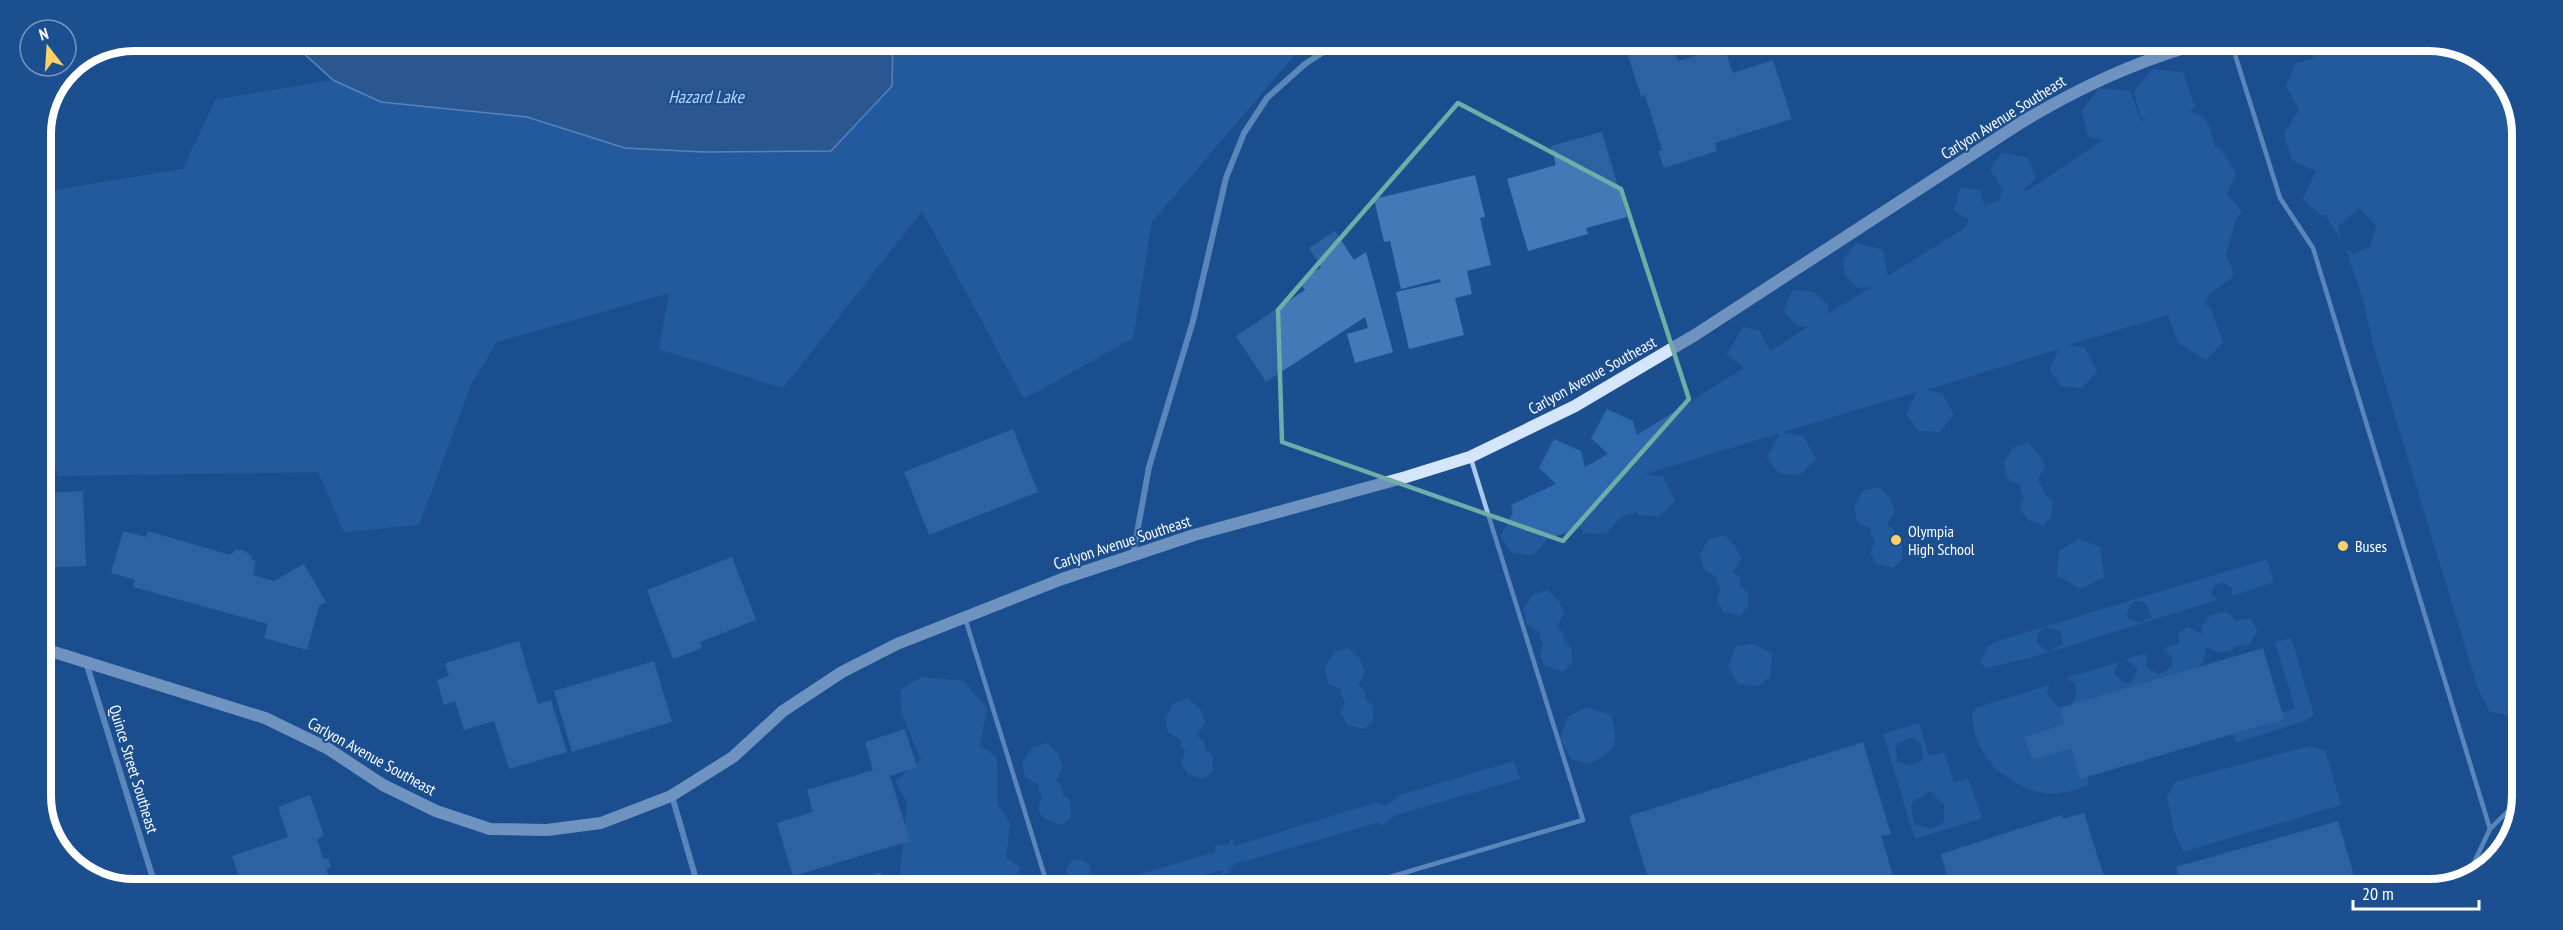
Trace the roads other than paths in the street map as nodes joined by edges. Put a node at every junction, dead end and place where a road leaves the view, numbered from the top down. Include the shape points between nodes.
1 (1325, 51) edge
2 (2176, 51) edge
3 (2234, 51) edge
4 (1470, 457) junction
5 (1133, 555) junction
6 (965, 618) junction
7 (51, 651) edge
8 (86, 661) junction
9 (671, 796) junction
10 (2511, 808) edge
11 (2490, 829) junction
12 (2472, 867) edge
13 (153, 879) edge
14 (696, 879) edge
15 (1046, 879) edge
16 (1383, 879) edge

1 - 5 street via 1267,98 1244,133 1226,178 1193,321 1149,467
2 - 4 street, Carlyon Avenue Southeast via 2075,91 1689,338 1575,406
3 - 11 lane via 2280,198 2313,248
4 - 5 street, Carlyon Avenue Southeast
4 - 16 lane via 1583,820
5 - 6 street, Carlyon Avenue Southeast
6 - 9 street, Carlyon Avenue Southeast via 897,644 842,672 783,711 733,757
6 - 15 lane
7 - 8 street, Carlyon Avenue Southeast
8 - 9 street, Carlyon Avenue Southeast via 265,718 327,748 383,785 436,811 490,829 547,830 601,823
8 - 13 street, Quince Street Southeast
9 - 14 street
10 - 11 lane
11 - 12 lane

